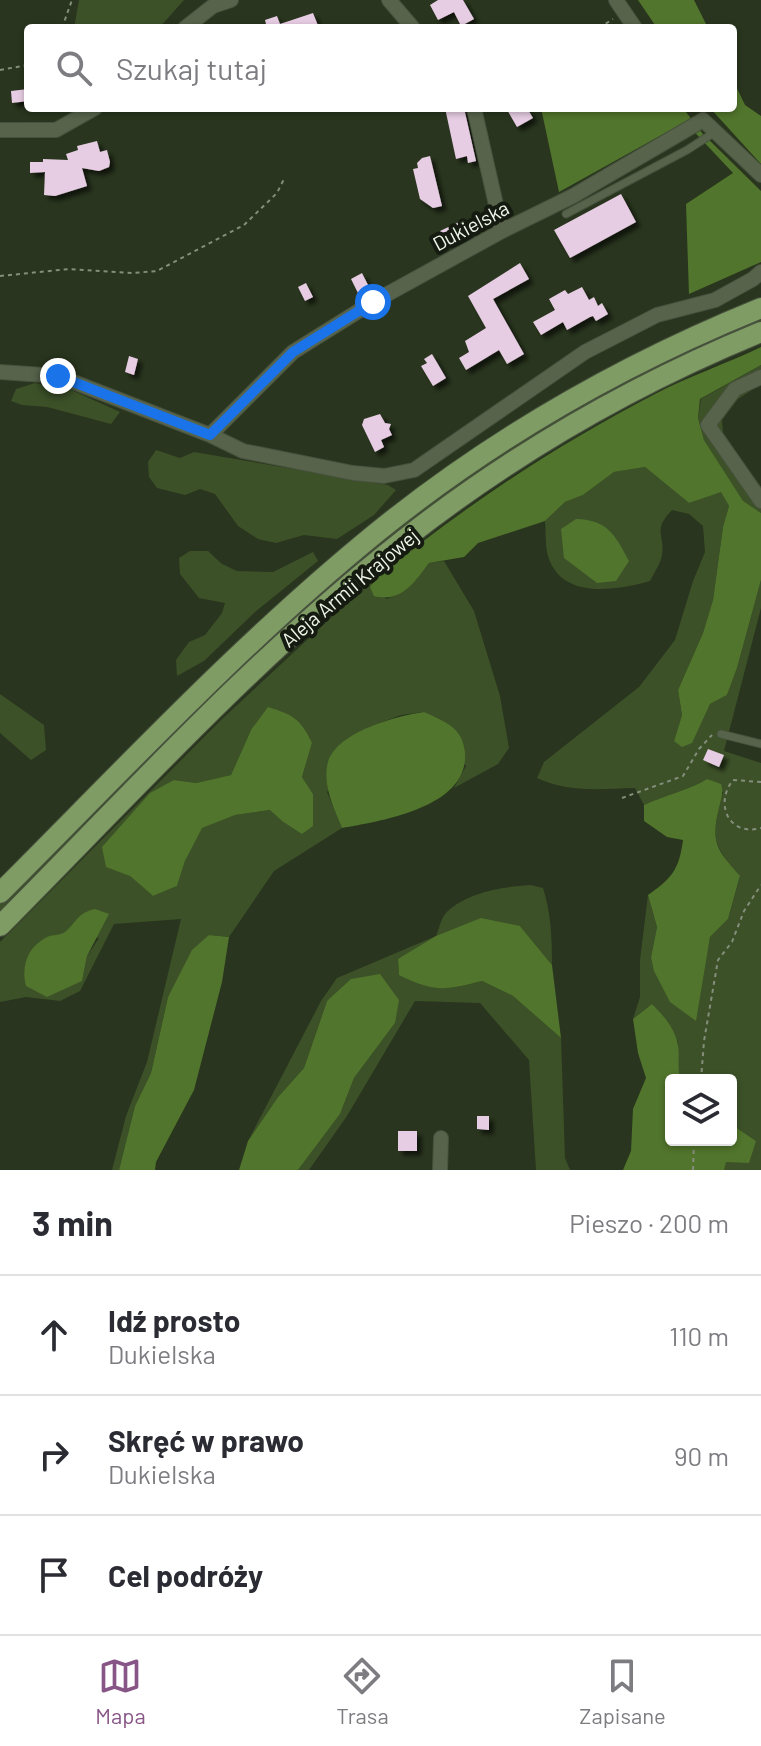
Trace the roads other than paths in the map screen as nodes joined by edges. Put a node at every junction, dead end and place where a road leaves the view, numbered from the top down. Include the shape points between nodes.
1 (231, 0) edge
2 (389, 0) edge
3 (620, 6) edge
4 (190, 24) edge
5 (410, 24) edge
6 (632, 24) edge
7 (88, 112) edge
8 (475, 112) edge
9 (698, 114) edge
10 (0, 130) edge
11 (715, 132) junction
12 (761, 175) edge
13 (566, 214) dead end
14 (502, 231) junction
15 (761, 272) edge
16 (761, 308) edge
17 (761, 332) edge
18 (0, 372) edge
19 (761, 377) edge
20 (210, 435) junction
21 (414, 470) junction
22 (430, 492) junction
23 (761, 501) edge
24 (721, 734) road end
25 (761, 744) edge
26 (0, 893) edge
27 (0, 926) edge
28 (441, 1138) dead end
29 (440, 1170) edge

1 - 4 street
2 - 5 street
3 - 6 street
7 - 10 street via 56,130
8 - 14 street
9 - 11 street, Dukielska
9 - 14 street, Dukielska via 573,196
11 - 12 street, Dukielska
11 - 13 lane
14 - 20 street, Dukielska via 293,352
15 - 21 street via 715,300 657,315 585,352
16 - 22 main road, Aleja Armii Krajowej via 595,386
17 - 27 main road, Aleja Armii Krajowej via 664,375 571,426 402,541 249,675
18 - 20 street via 58,376
19 - 23 street via 735,389 708,425
20 - 21 street via 243,451 353,473 384,476
21 - 22 street
22 - 26 main road, Aleja Armii Krajowej via 273,623
24 - 25 lane
28 - 29 street

